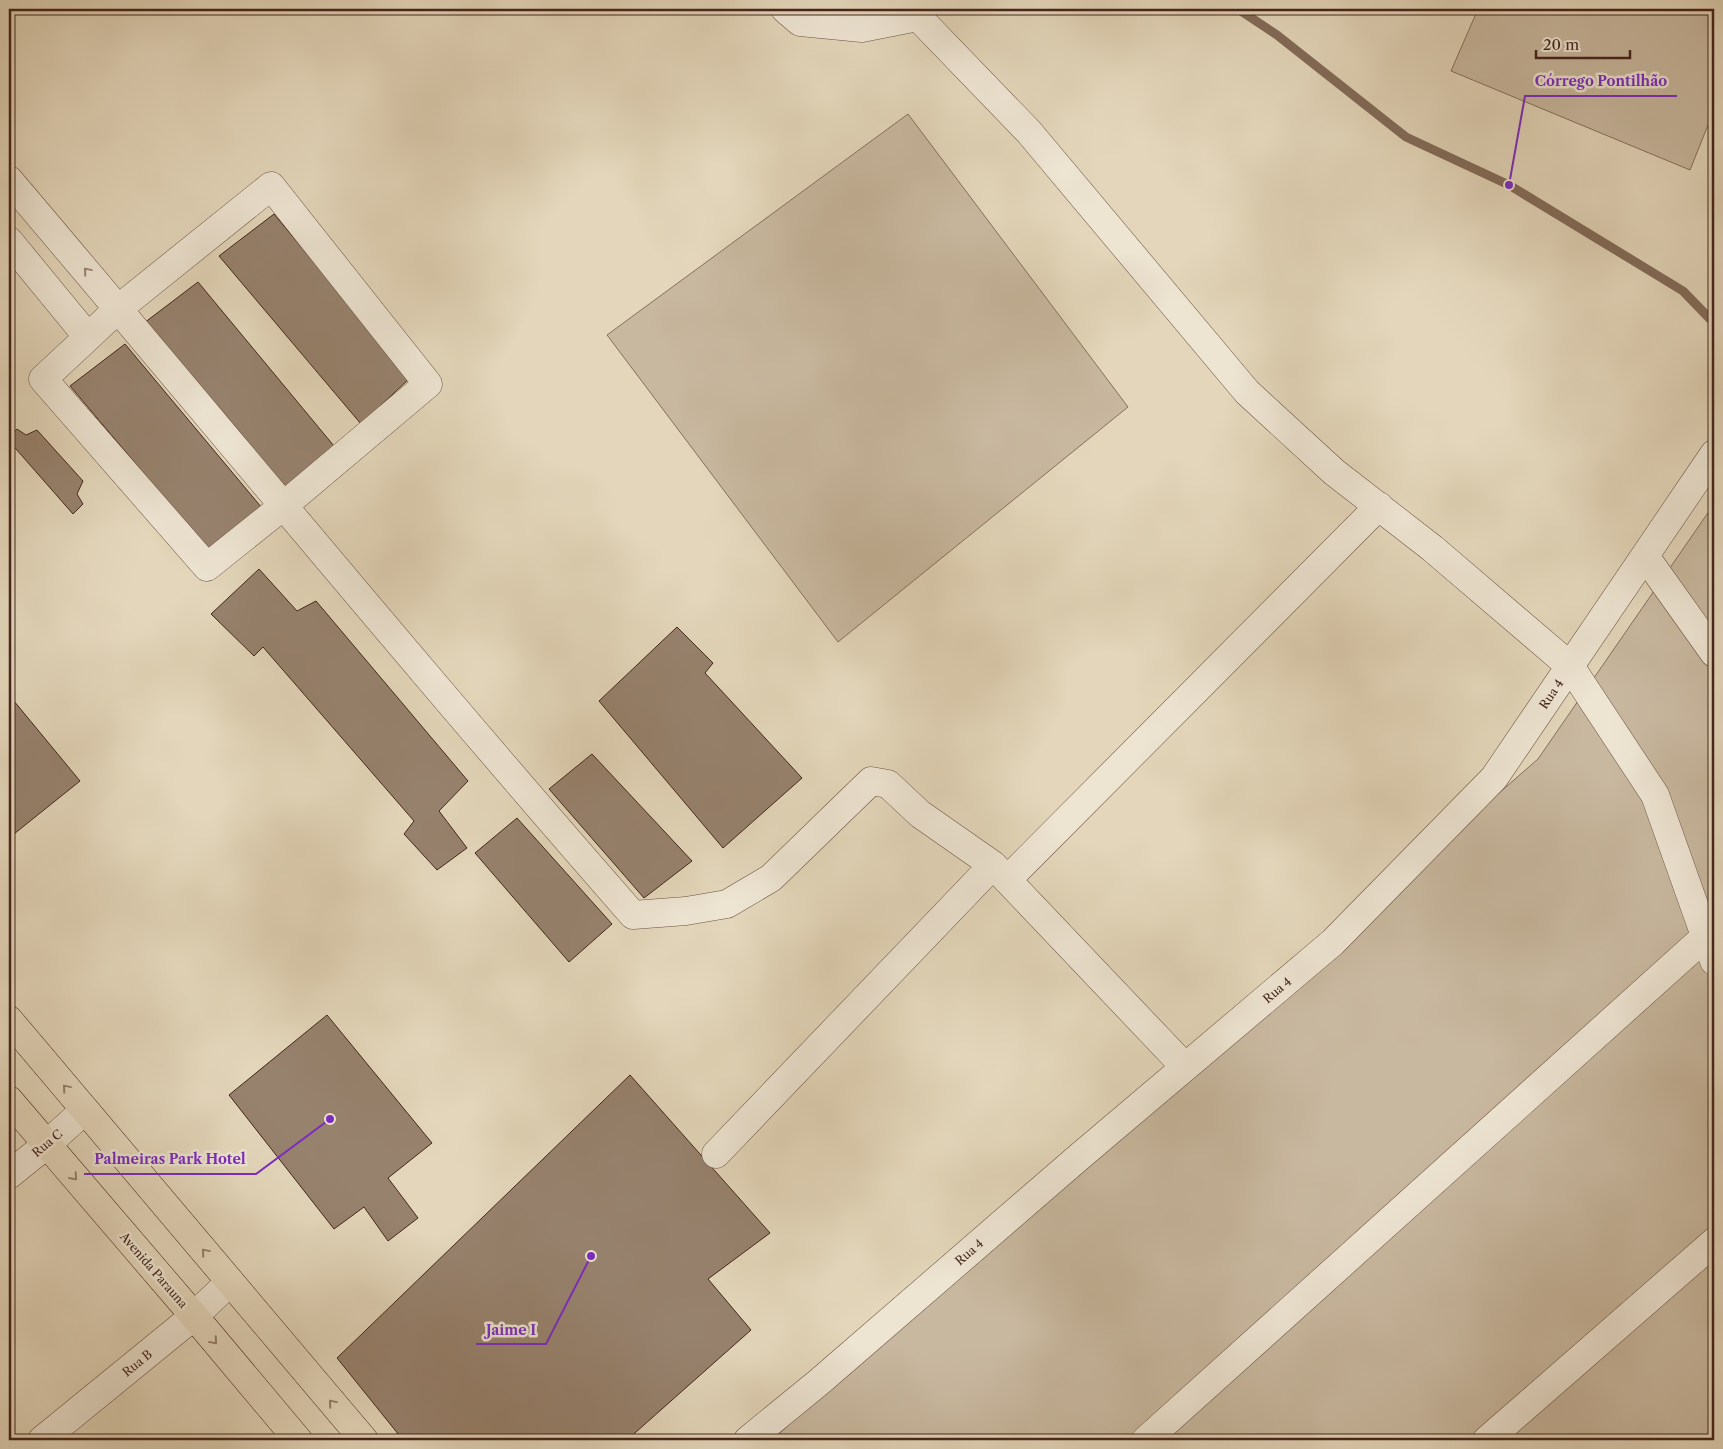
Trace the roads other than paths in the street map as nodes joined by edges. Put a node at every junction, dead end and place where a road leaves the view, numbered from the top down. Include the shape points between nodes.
1 (785, 9) edge
2 (9, 180) edge
3 (9, 241) edge
4 (118, 308) junction
5 (87, 336) junction
6 (1714, 454) edge
7 (282, 506) junction
8 (1379, 506) junction
9 (1645, 556) junction
10 (1714, 653) edge
11 (1570, 666) junction
12 (1000, 872) junction
13 (1710, 949) edge
14 (9, 1020) edge
15 (1185, 1067) junction
16 (9, 1100) edge
17 (85, 1110) junction
18 (46, 1145) junction
19 (716, 1154) dead end
20 (9, 1175) edge
21 (1714, 1242) edge
22 (230, 1282) junction
23 (194, 1316) junction
24 (42, 1440) edge
25 (298, 1440) edge
26 (364, 1440) edge
27 (748, 1440) edge
28 (1146, 1440) edge
29 (1487, 1440) edge

1 - 8 street via 800,22 862,28 918,17 1029,132 1246,392 1334,472
4 -> 2 street
3 - 5 street
4 - 5 street
4 - 7 street
4 - 7 street via 271,186 428,384
5 - 7 street via 43,379 207,567
6 - 9 street, Rua 4
7 - 12 street via 633,915 727,904 771,878 872,781 888,784 920,814
8 - 11 street
8 - 12 street
9 - 10 street
9 - 11 street, Rua 4
11 - 13 street via 1655,795
11 - 15 street, Rua 4 via 1494,778 1333,942
12 - 15 street
12 - 19 street
13 - 28 street
17 -> 14 main road
15 - 27 street, Rua 4
16 - 18 main road, Avenida Parauna
17 - 18 street, Rua C
22 -> 17 main road
18 - 20 street, Rua C
18 -> 23 main road, Avenida Parauna
21 - 29 street
22 - 23 street, Rua B
26 -> 22 main road
23 - 24 street, Rua B
23 -> 25 main road, Avenida Parauna

